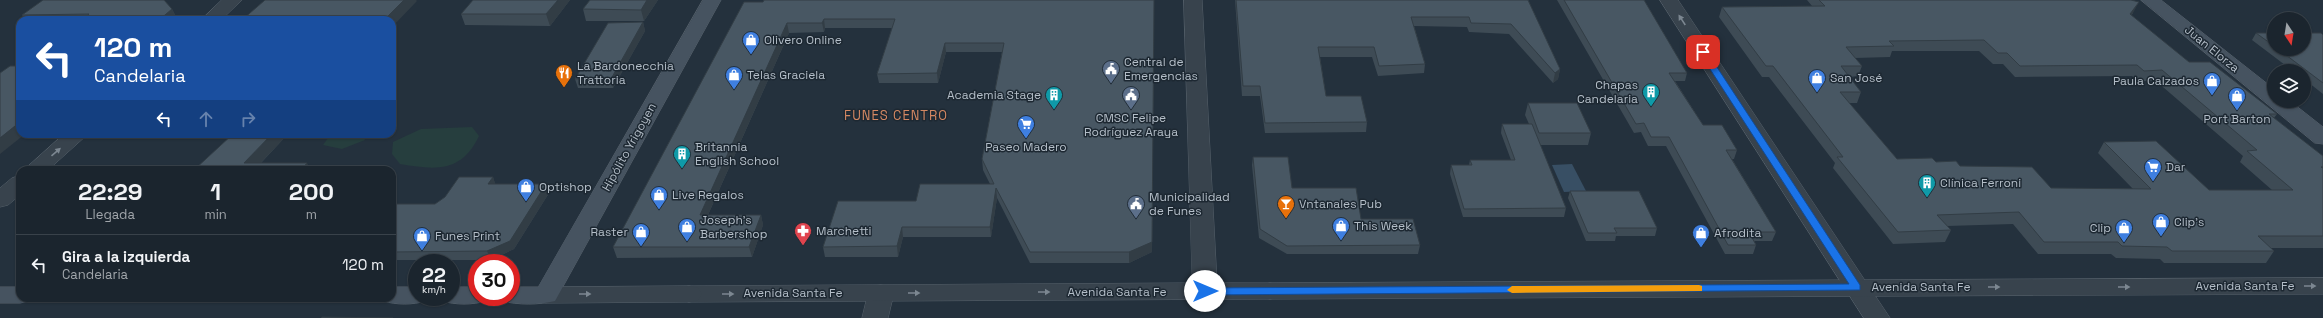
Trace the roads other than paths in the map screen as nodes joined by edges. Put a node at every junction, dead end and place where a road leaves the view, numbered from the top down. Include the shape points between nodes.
1 (233, 0) edge
2 (712, 0) edge
3 (1193, 0) edge
4 (1669, 0) edge
5 (2150, 0) edge
6 (215, 16) edge
7 (2267, 93) edge
8 (2286, 108) edge
9 (72, 138) edge
10 (2323, 138) edge
11 (40, 166) edge
12 (16, 186) edge
13 (0, 200) edge
14 (2323, 286) edge
15 (1857, 288) junction
16 (1205, 291) junction
17 (881, 293) junction
18 (0, 295) edge
19 (16, 295) edge
20 (396, 295) edge
21 (408, 295) edge
22 (520, 295) edge
23 (546, 295) junction
24 (875, 318) edge
25 (1877, 318) edge

1 - 6 street
2 - 23 main road, Hipólito Yrigoyen
3 - 16 street
15 -> 4 street
5 - 7 main road, Juan Elorza
8 - 10 main road
11 -> 9 street
12 - 13 street
15 -> 14 street, Avenida Santa Fe
15 - 16 street, Avenida Santa Fe
15 - 25 street
17 -> 16 street, Avenida Santa Fe
23 -> 17 street, Avenida Santa Fe
17 - 24 street
18 - 19 main road
20 - 21 main road
22 - 23 main road, Avenida Santa Fe

